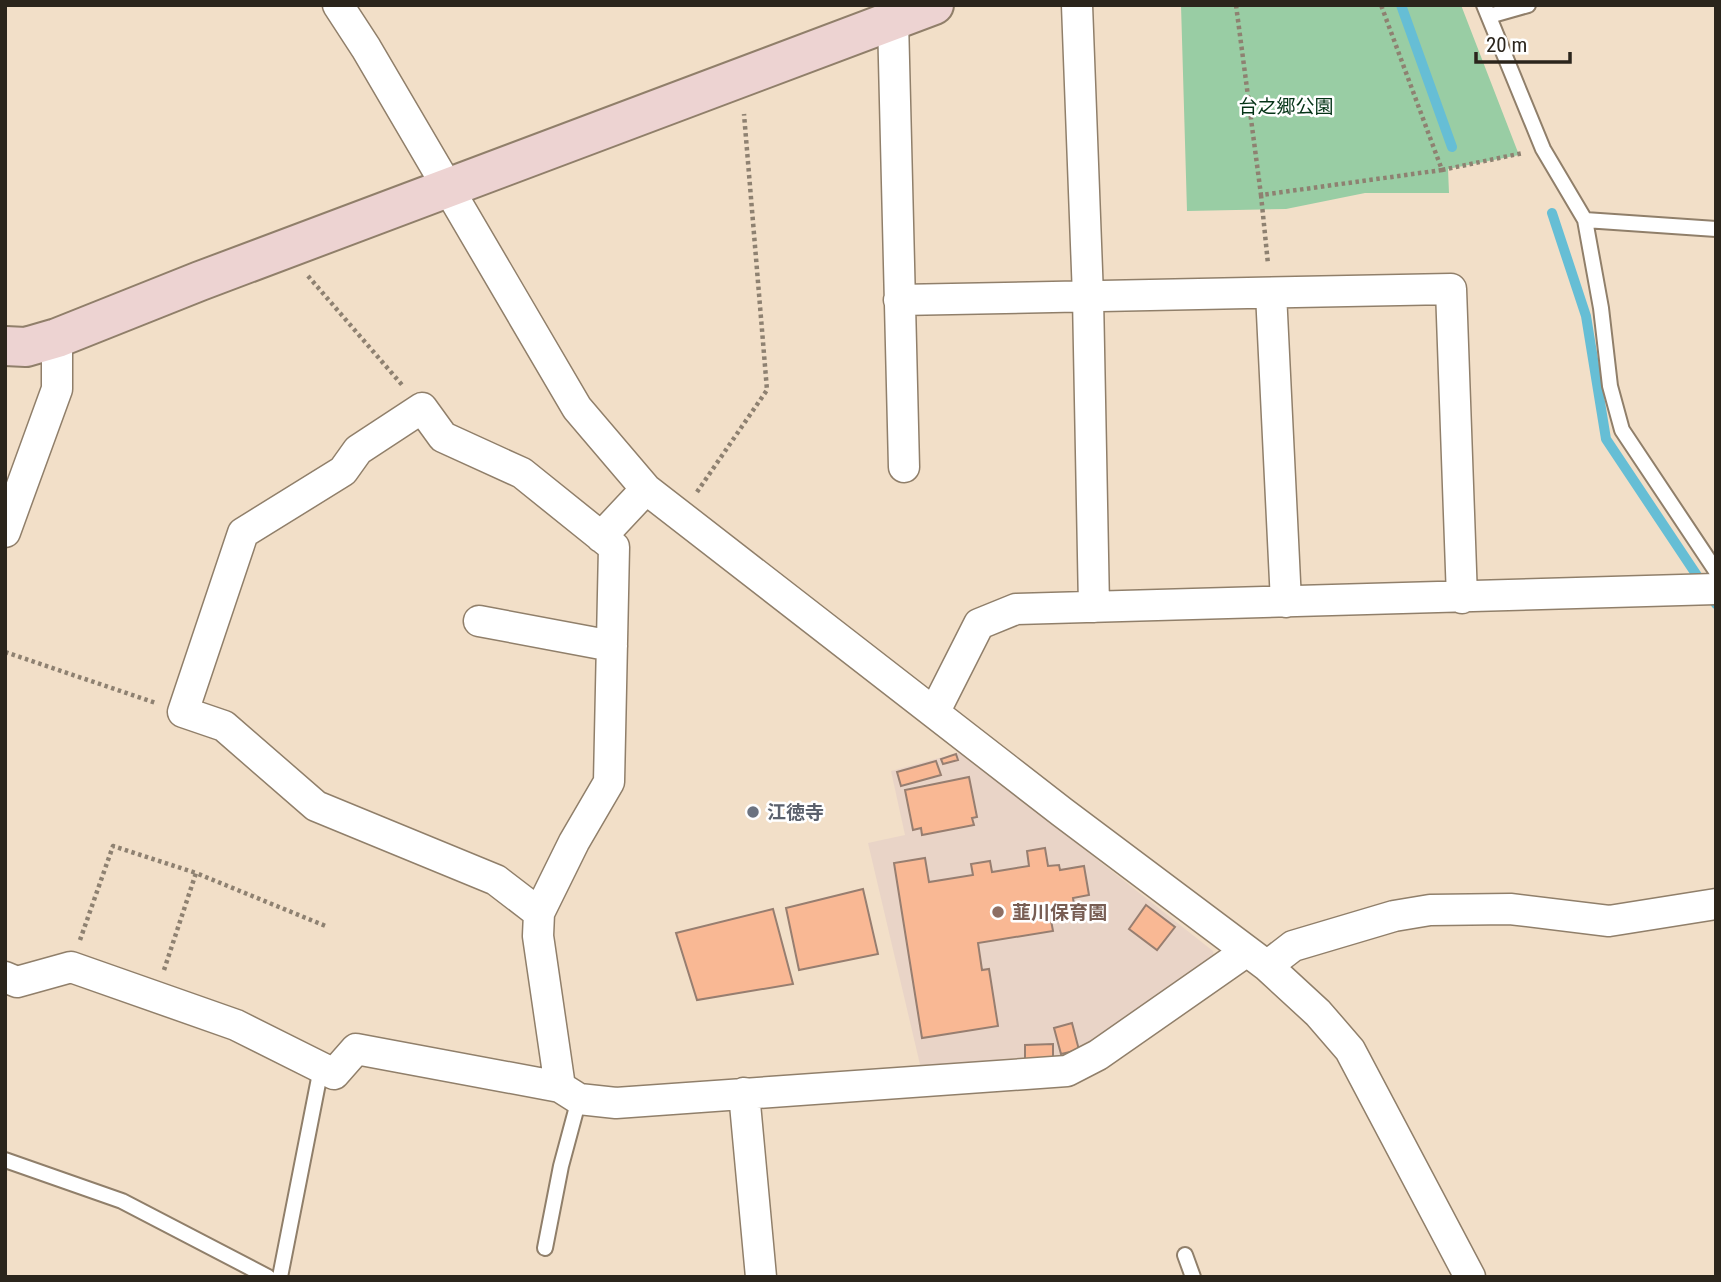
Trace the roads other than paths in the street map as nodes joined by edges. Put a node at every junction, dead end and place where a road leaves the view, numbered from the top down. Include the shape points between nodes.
1 (338, 5) edge
2 (934, 5) edge
3 (1077, 5) edge
4 (1528, 5) edge
5 (1486, 11) edge
6 (892, 13) edge
7 (449, 189) junction
8 (1585, 220) junction
9 (1716, 229) edge
10 (1271, 293) junction
11 (1088, 297) junction
12 (899, 300) junction
13 (57, 338) junction
14 (5, 346) edge
15 (904, 467) dead end
16 (646, 489) junction
17 (5, 532) edge
18 (601, 537) junction
19 (1710, 583) edge
20 (1462, 598) junction
21 (1286, 602) junction
22 (1094, 607) junction
23 (479, 621) dead end
24 (612, 646) junction
25 (934, 712) junction
26 (1716, 904) edge
27 (540, 913) junction
28 (1257, 958) junction
29 (5, 976) edge
30 (321, 1068) junction
31 (569, 1093) junction
32 (744, 1093) junction
33 (5, 1160) edge
34 (545, 1248) dead end
35 (1185, 1255) dead end
36 (268, 1277) edge
37 (280, 1277) edge
38 (761, 1277) edge
39 (1193, 1277) edge
40 (1471, 1277) edge

1 - 7 street
2 - 6 street
3 - 11 street
4 - 5 lane
5 - 8 lane via 1543,149
6 - 7 street via 741,78
6 - 12 street
7 - 13 street
7 - 16 street via 577,408
8 - 9 lane
8 - 19 lane via 1610,386 1622,430
10 - 11 street
10 - 20 street via 1451,289
10 - 21 street
11 - 12 street
11 - 22 street
12 - 15 street
13 - 14 street via 26,347
13 - 17 street via 57,388
16 - 18 street
16 - 25 street
18 - 24 street via 614,547
18 - 27 street via 522,473 443,437 422,408 358,450 343,471 243,533 183,712 224,726 316,806 496,880
19 - 20 street
20 - 21 street
21 - 22 street
22 - 25 street via 1016,609 979,624
23 - 24 street
24 - 27 street via 609,782
25 - 28 street
26 - 28 street via 1609,921 1510,909 1430,910 1394,916
27 - 31 street via 538,936
28 - 32 street via 1067,1071
28 - 40 street via 1318,1013 1350,1050
29 - 30 street via 17,982 71,967 236,1025
30 - 31 street via 334,1074 356,1049
30 - 37 lane
31 - 32 street via 616,1103
31 - 34 lane
32 - 38 street
33 - 36 lane via 122,1201
35 - 39 lane

